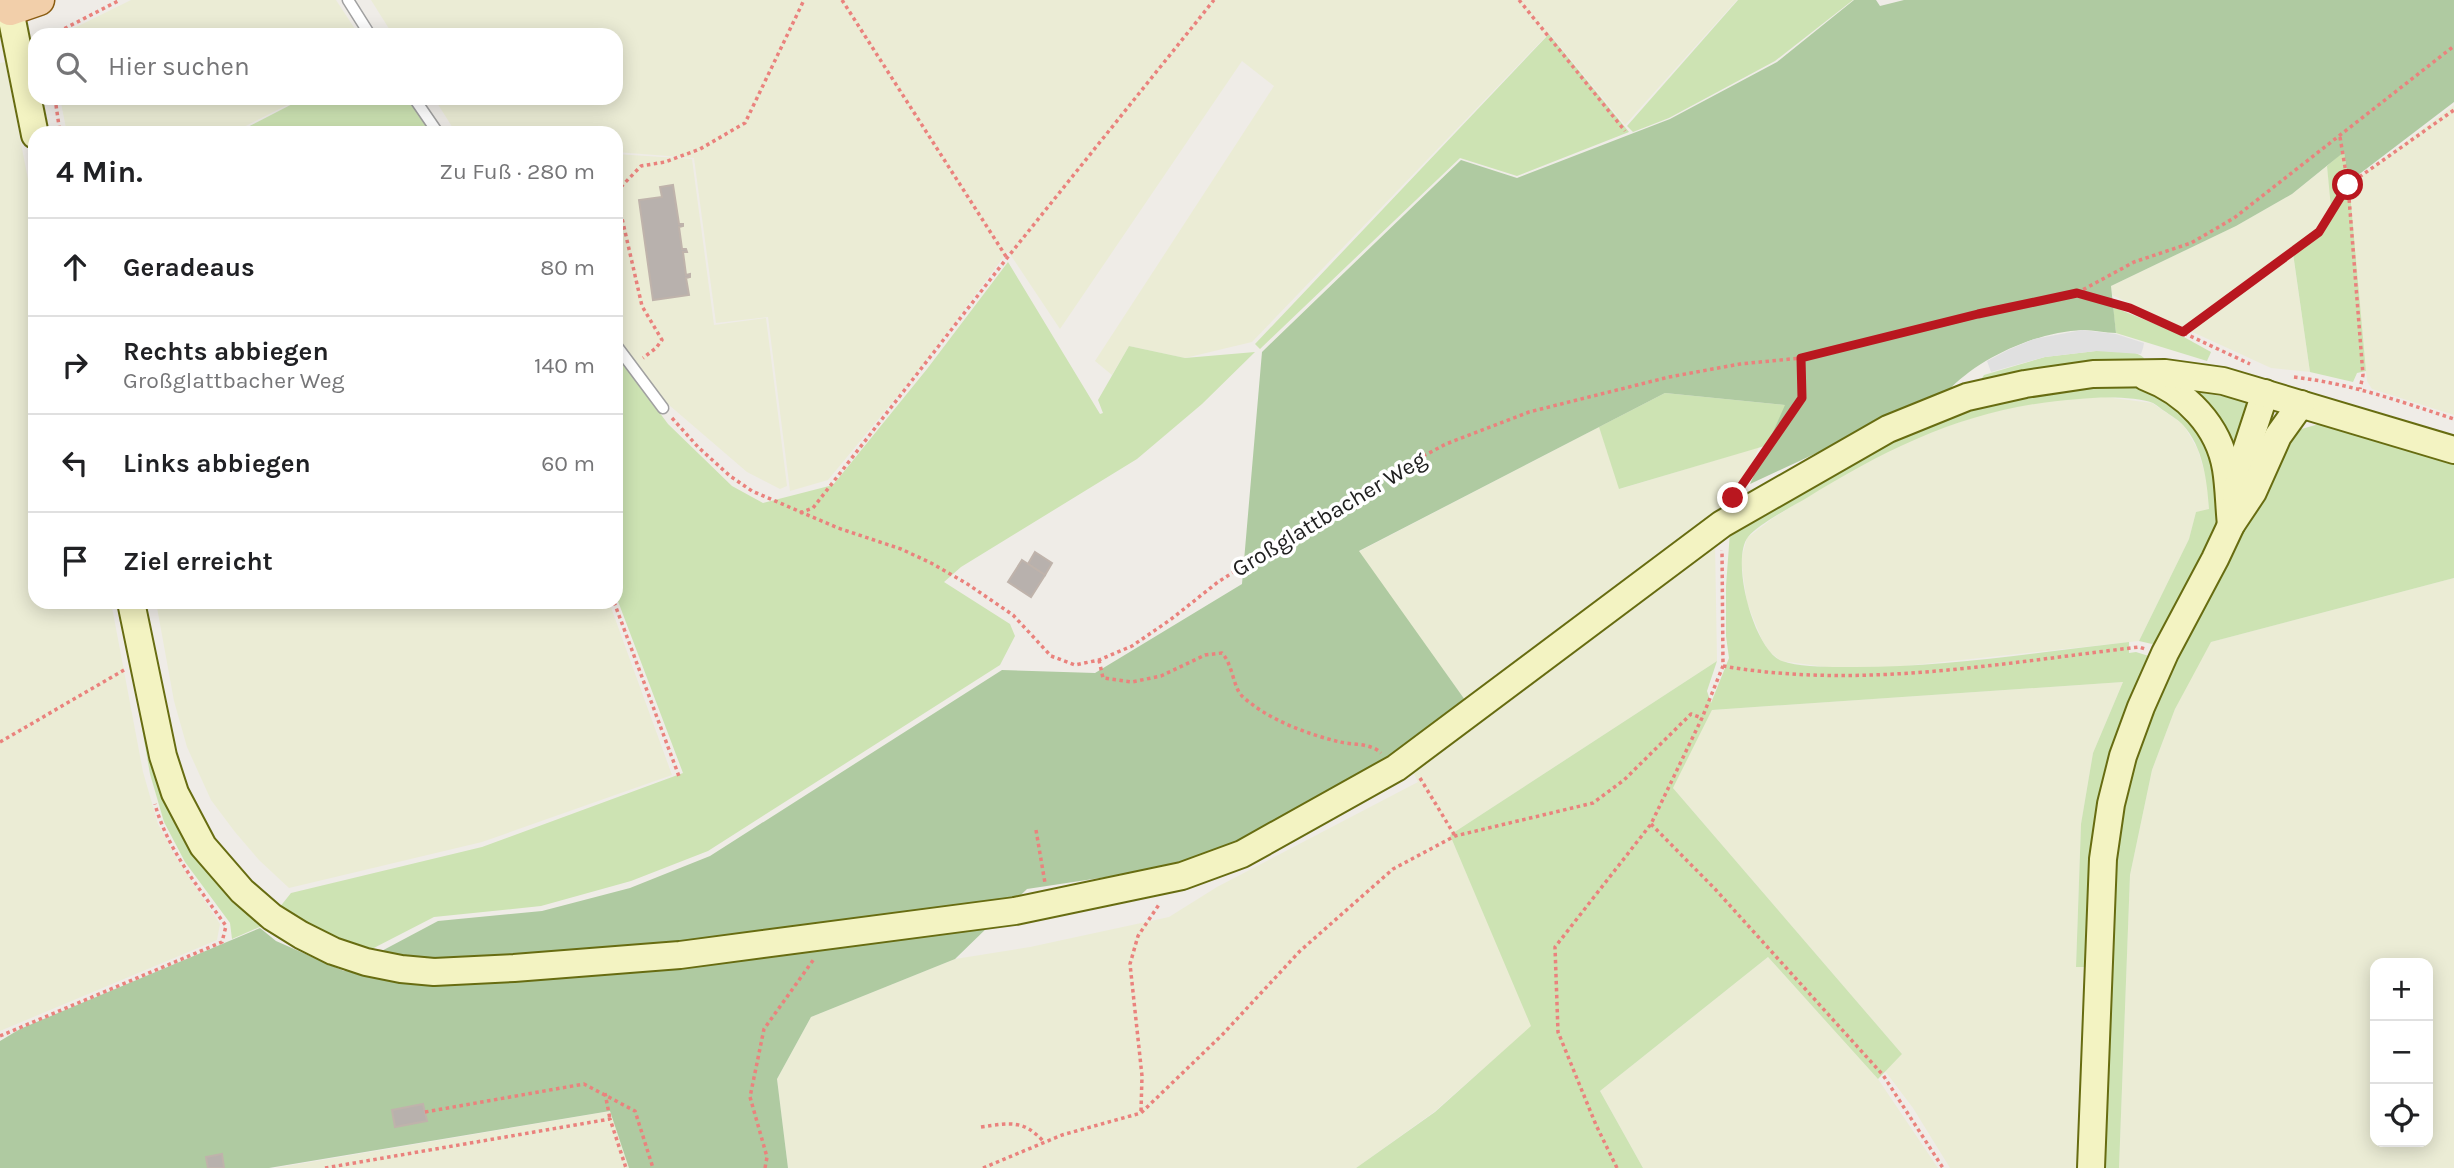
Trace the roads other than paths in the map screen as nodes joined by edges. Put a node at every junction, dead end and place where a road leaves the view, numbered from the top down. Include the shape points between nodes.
1 (39, 0) edge
2 (348, 0) edge
3 (9, 5) edge
4 (366, 28) edge
5 (28, 100) edge
6 (29, 105) edge
7 (419, 105) edge
8 (33, 126) edge
9 (433, 126) edge
10 (623, 354) edge
11 (2127, 372) junction
12 (2265, 393) junction
13 (2301, 404) junction
14 (663, 408) road end
15 (2454, 450) edge
16 (2231, 525) junction
17 (132, 609) edge
18 (2091, 1168) edge

1 - 3 main road
2 - 4 lane
3 - 5 main road
6 - 8 main road
7 - 9 lane
10 - 14 lane
11 - 12 main road via 2223,381
11 - 16 main road via 2167,387 2208,425 2224,458
11 - 17 main road via 2025,384 1967,397 1888,429 1722,524 1408,773 1242,854 1182,876 1015,911 680,955 416,971 376,964 314,943 272,917 203,846 183,811 163,755
12 - 13 main road
12 - 16 main road via 2243,460
13 - 15 main road
13 - 16 main road via 2278,436 2253,492
16 - 18 main road via 2141,706 2111,804 2103,859

